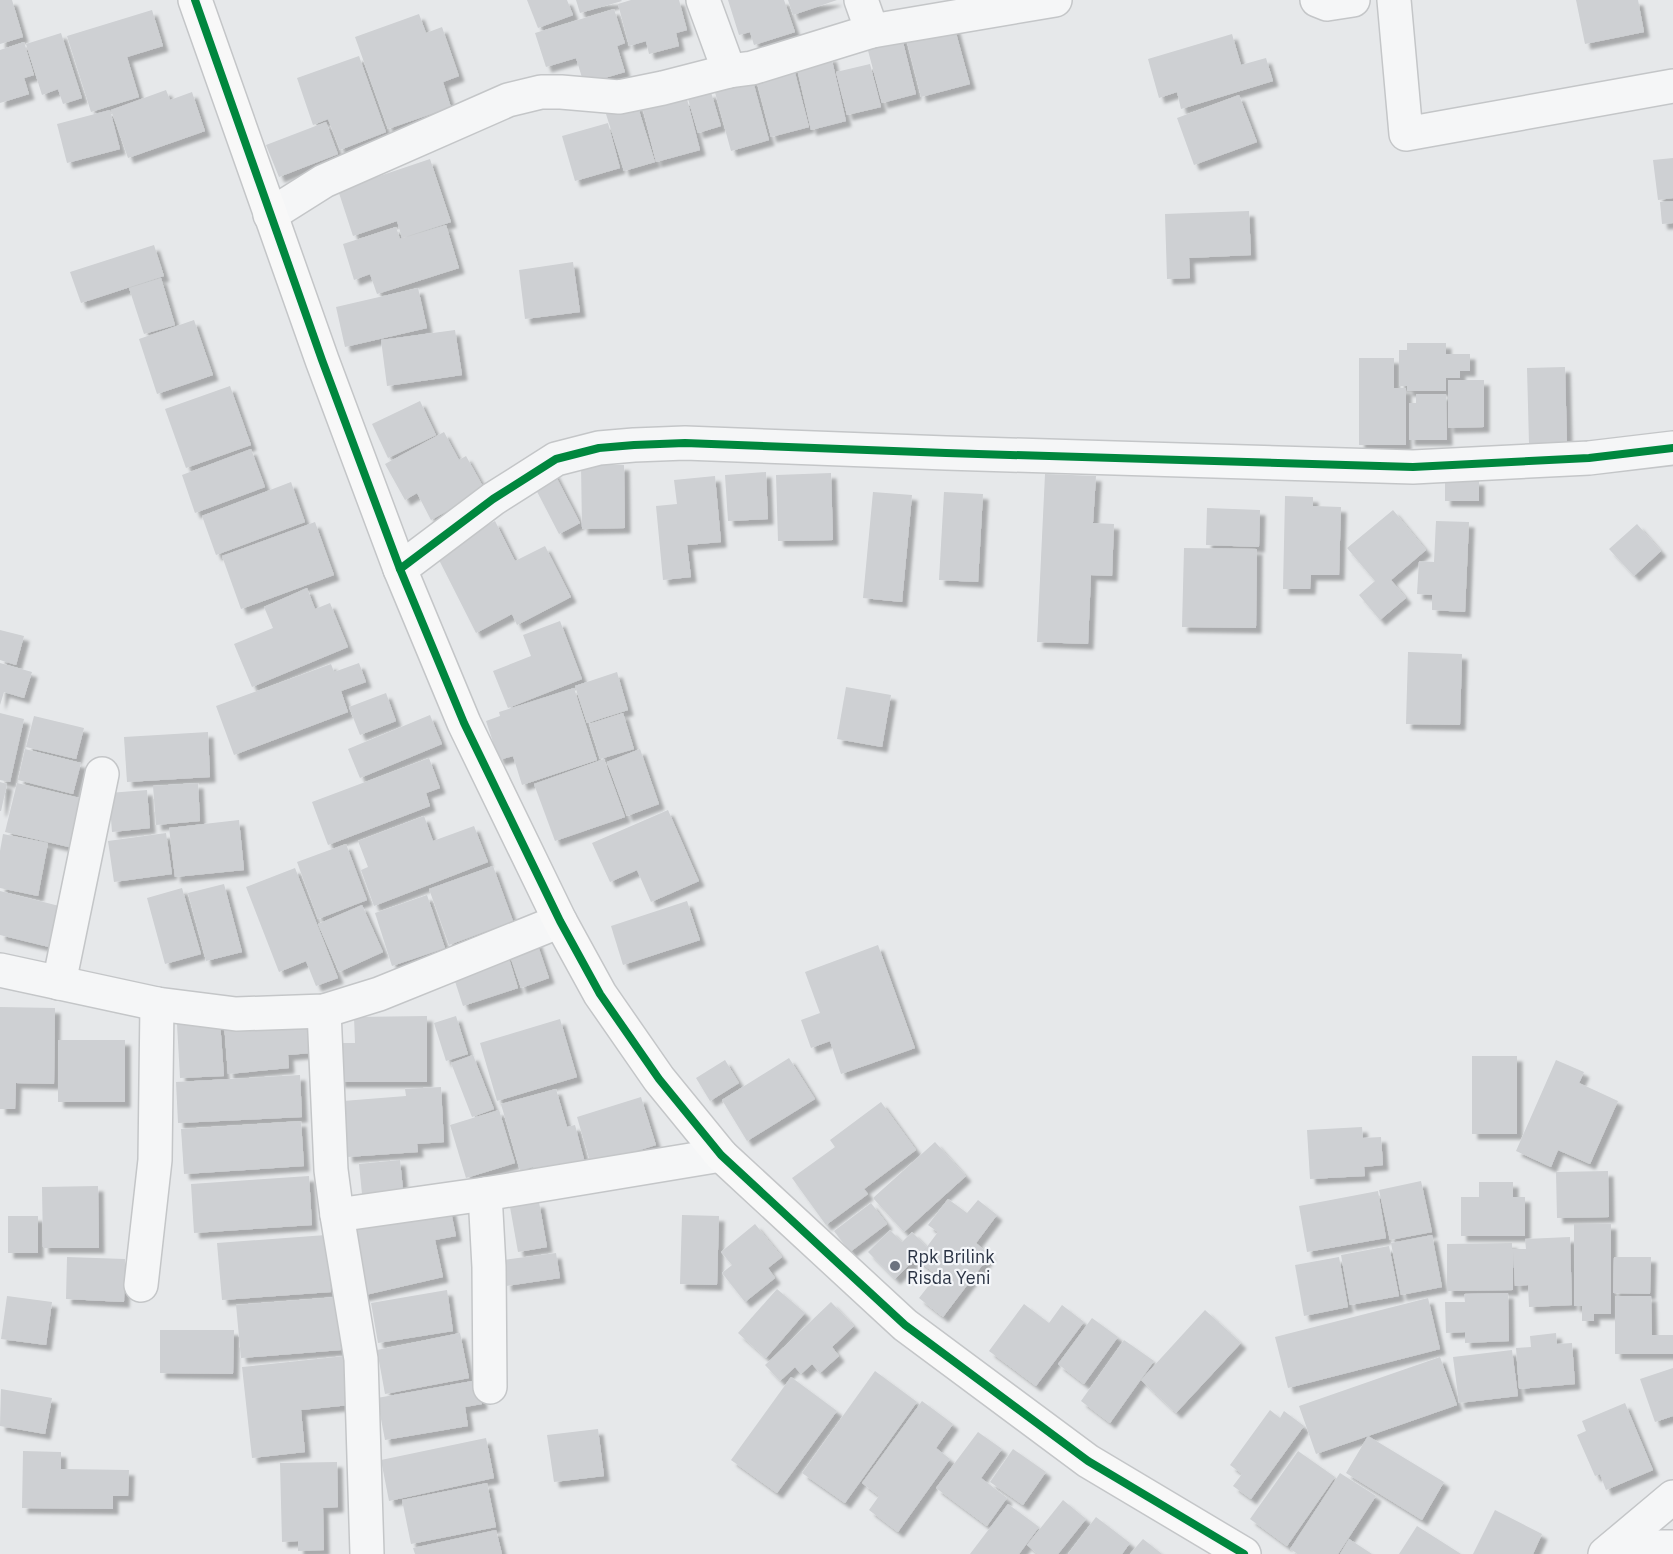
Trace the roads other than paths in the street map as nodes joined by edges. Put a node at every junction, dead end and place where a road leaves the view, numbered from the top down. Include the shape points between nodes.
1 (195, 0) edge
2 (704, 0) edge
3 (861, 0) edge
4 (1055, 0) edge
5 (1317, 0) edge
6 (1353, 0) edge
7 (1394, 0) edge
8 (872, 32) junction
9 (729, 71) junction
10 (1673, 86) edge
11 (270, 214) junction
12 (1673, 448) edge
13 (400, 569) junction
14 (102, 774) dead end
15 (560, 921) junction
16 (0, 970) edge
17 (59, 983) junction
18 (157, 1004) junction
19 (324, 1011) junction
20 (721, 1155) junction
21 (485, 1194) junction
22 (337, 1215) junction
23 (141, 1285) dead end
24 (490, 1387) dead end
25 (1673, 1497) edge
26 (1673, 1547) edge
27 (1610, 1550) edge
28 (367, 1554) edge
29 (1244, 1554) edge

1 - 11 street
2 - 9 street
3 - 8 street
4 - 8 street
5 - 6 street via 1327,4
7 - 10 street via 1406,134
8 - 9 street via 752,68
9 - 11 street via 619,97 541,92 508,99 324,181
11 - 13 street
12 - 13 street via 1588,458 1413,467 685,443 599,448 556,459 493,499
13 - 15 street via 464,723
14 - 17 street
15 - 19 street via 379,994
15 - 20 street via 600,994 659,1079
16 - 17 street
17 - 18 street
18 - 19 street via 236,1014
18 - 23 street via 155,1160
19 - 22 street via 331,1170
20 - 21 street
20 - 29 street via 905,1325 1088,1461
21 - 22 street
21 - 24 street
22 - 28 street via 361,1359
25 - 27 street
26 - 27 street

